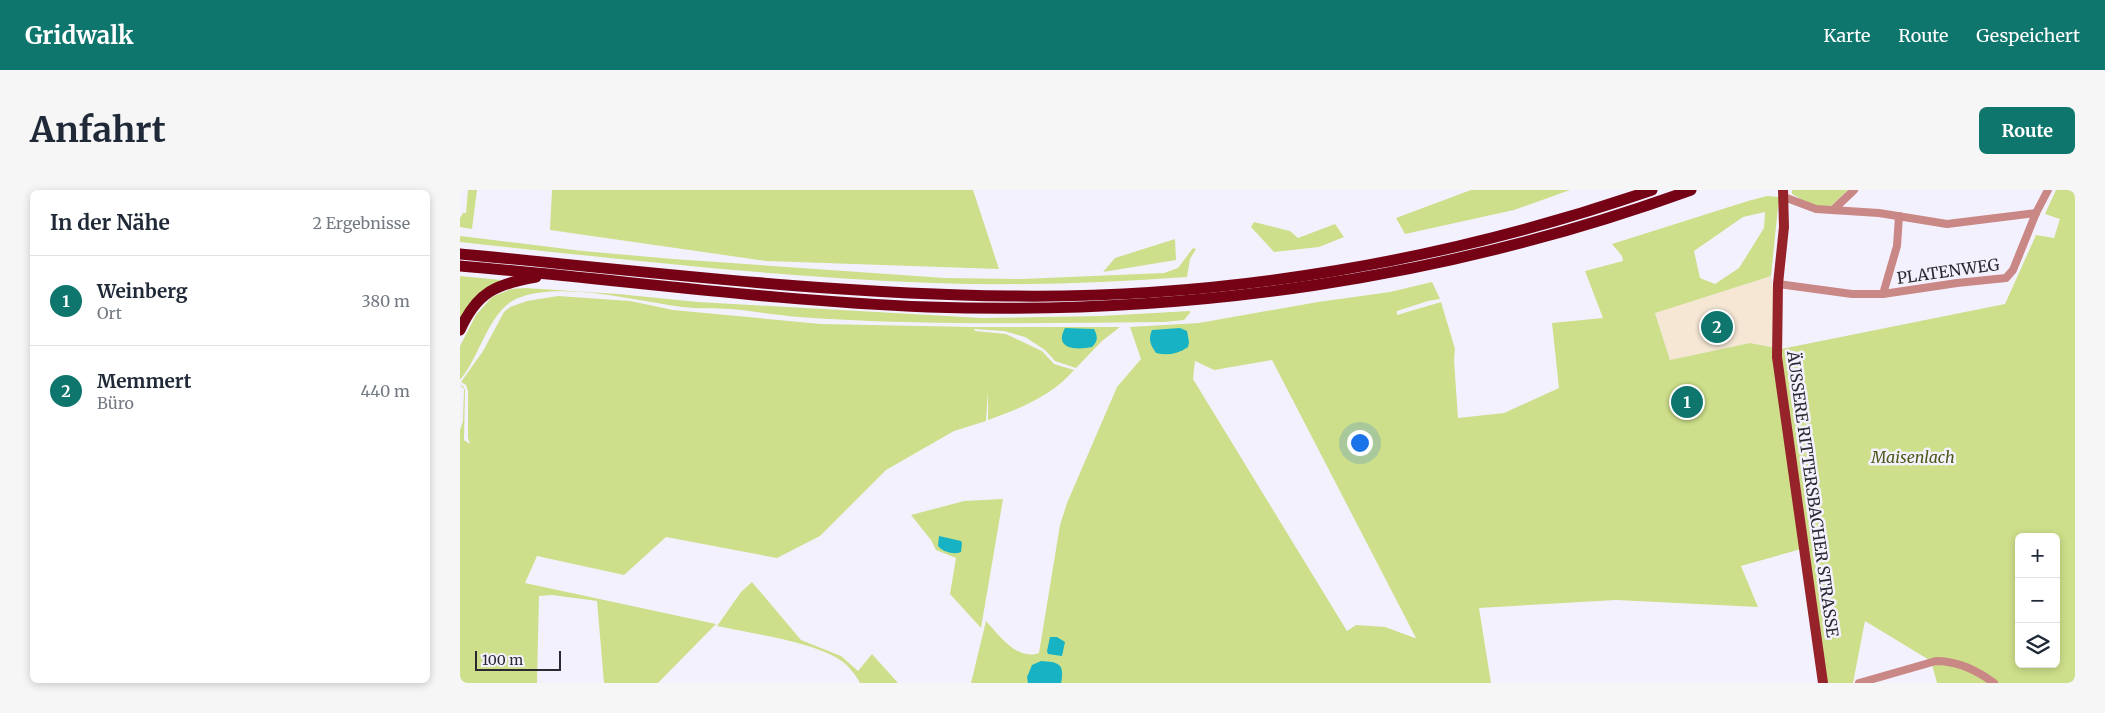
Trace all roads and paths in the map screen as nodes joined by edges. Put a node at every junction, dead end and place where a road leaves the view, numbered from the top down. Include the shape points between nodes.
1 (1652, 190) edge
2 (1691, 190) edge
3 (1854, 190) edge
4 (2048, 190) edge
5 (1784, 194) edge
6 (1833, 210) junction
7 (2036, 214) junction
8 (1899, 216) junction
9 (460, 254) edge
10 (460, 266) edge
11 (554, 274) junction
12 (1778, 284) junction
13 (1883, 294) junction
14 (460, 330) edge
15 (1823, 683) edge
16 (1859, 683) edge
17 (1994, 683) edge

1 - 9 highway via 1541,225 1422,254 1270,280 1112,294 1012,296 887,292
2 - 11 highway via 1555,234 1441,262 1300,288 1167,303 1068,308 928,307 823,301
3 - 6 street
4 - 7 street
5 - 6 street via 1816,209
5 - 12 main road, ÄUSSERE RITTERSBACHER STRASSE
6 - 8 street
7 - 8 street via 1947,224
7 - 13 street, PLATENWEG via 2006,278
8 - 13 street, PLATENWEG via 1897,246
10 - 11 highway
11 - 14 highway via 517,280 494,288 477,301
12 - 13 street, PLATENWEG via 1852,294
12 - 15 main road, ÄUSSERE RITTERSBACHER STRASSE via 1777,357
16 - 17 street via 1946,661 1981,673

